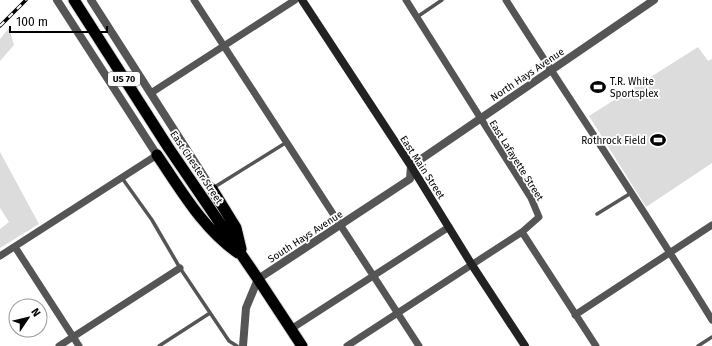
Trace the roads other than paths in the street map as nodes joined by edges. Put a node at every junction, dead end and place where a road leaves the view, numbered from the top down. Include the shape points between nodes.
1 (57, 0) edge
2 (74, 0) edge
3 (91, 0) edge
4 (194, 0) edge
5 (295, 0) edge
6 (302, 0) edge
7 (406, 0) edge
8 (442, 0) edge
9 (506, 0) edge
10 (654, 0) edge
11 (416, 18) junction
12 (224, 46) junction
13 (551, 70) junction
14 (151, 93) junction
15 (480, 118) junction
16 (287, 142) junction
17 (157, 155) junction
18 (411, 166) junction
19 (122, 178) junction
20 (212, 189) junction
21 (631, 193) junction
22 (597, 214) dead end
23 (340, 224) junction
24 (712, 225) edge
25 (449, 227) junction
26 (522, 232) junction
27 (15, 247) junction
28 (671, 252) junction
29 (0, 256) edge
30 (243, 257) junction
31 (472, 264) junction
32 (180, 268) junction
33 (374, 276) junction
34 (258, 279) junction
35 (210, 313) junction
36 (398, 313) junction
37 (575, 314) junction
38 (712, 320) edge
39 (291, 330) junction
40 (712, 337) edge
41 (73, 338) junction
42 (59, 346) edge
43 (78, 346) edge
44 (159, 346) edge
45 (237, 346) edge
46 (243, 346) edge
47 (302, 346) edge
48 (347, 346) edge
49 (419, 346) edge
50 (525, 346) edge
51 (596, 346) edge
52 (698, 346) edge

1 - 17 street
2 - 30 highway, East Chester Street / US 70
3 - 14 street
4 - 12 street
5 - 12 street
6 - 18 main road, East Main Street
7 - 11 street, East Lafayette Street
8 - 11 lane
9 - 13 street
10 - 13 street, North Hays Avenue
11 - 15 street, East Lafayette Street
12 - 14 street
12 - 16 street
13 - 15 street, North Hays Avenue
13 - 21 street
14 - 20 street
15 - 18 street, North Hays Avenue
15 - 26 street, East Lafayette Street via 531,198 539,217
16 - 20 lane
16 - 23 street
17 - 19 street
17 - 30 highway via 193,208 223,243
18 - 23 street, South Hays Avenue via 410,179
18 - 25 main road, East Main Street
19 - 27 street
19 - 32 lane via 152,220
20 - 30 highway via 236,228
21 - 22 lane
21 - 28 street
23 - 33 street
23 - 34 street, South Hays Avenue
24 - 28 street
25 - 31 main road, East Main Street
25 - 33 street
26 - 31 street
26 - 37 street
27 - 29 street
27 - 41 street
28 - 37 street
28 - 38 street
30 - 34 highway, East Chester Street / US 70
31 - 36 street
31 - 50 main road, East Main Street
32 - 35 lane
32 - 41 street
33 - 36 street
33 - 39 street
34 - 39 highway, East Chester Street / US 70
34 - 46 street via 246,308
35 - 44 lane
35 - 45 lane via 229,341
36 - 48 street
36 - 49 street
37 - 51 street
39 - 47 highway, East Chester Street / US 70
40 - 52 lane
41 - 42 street
41 - 43 street

